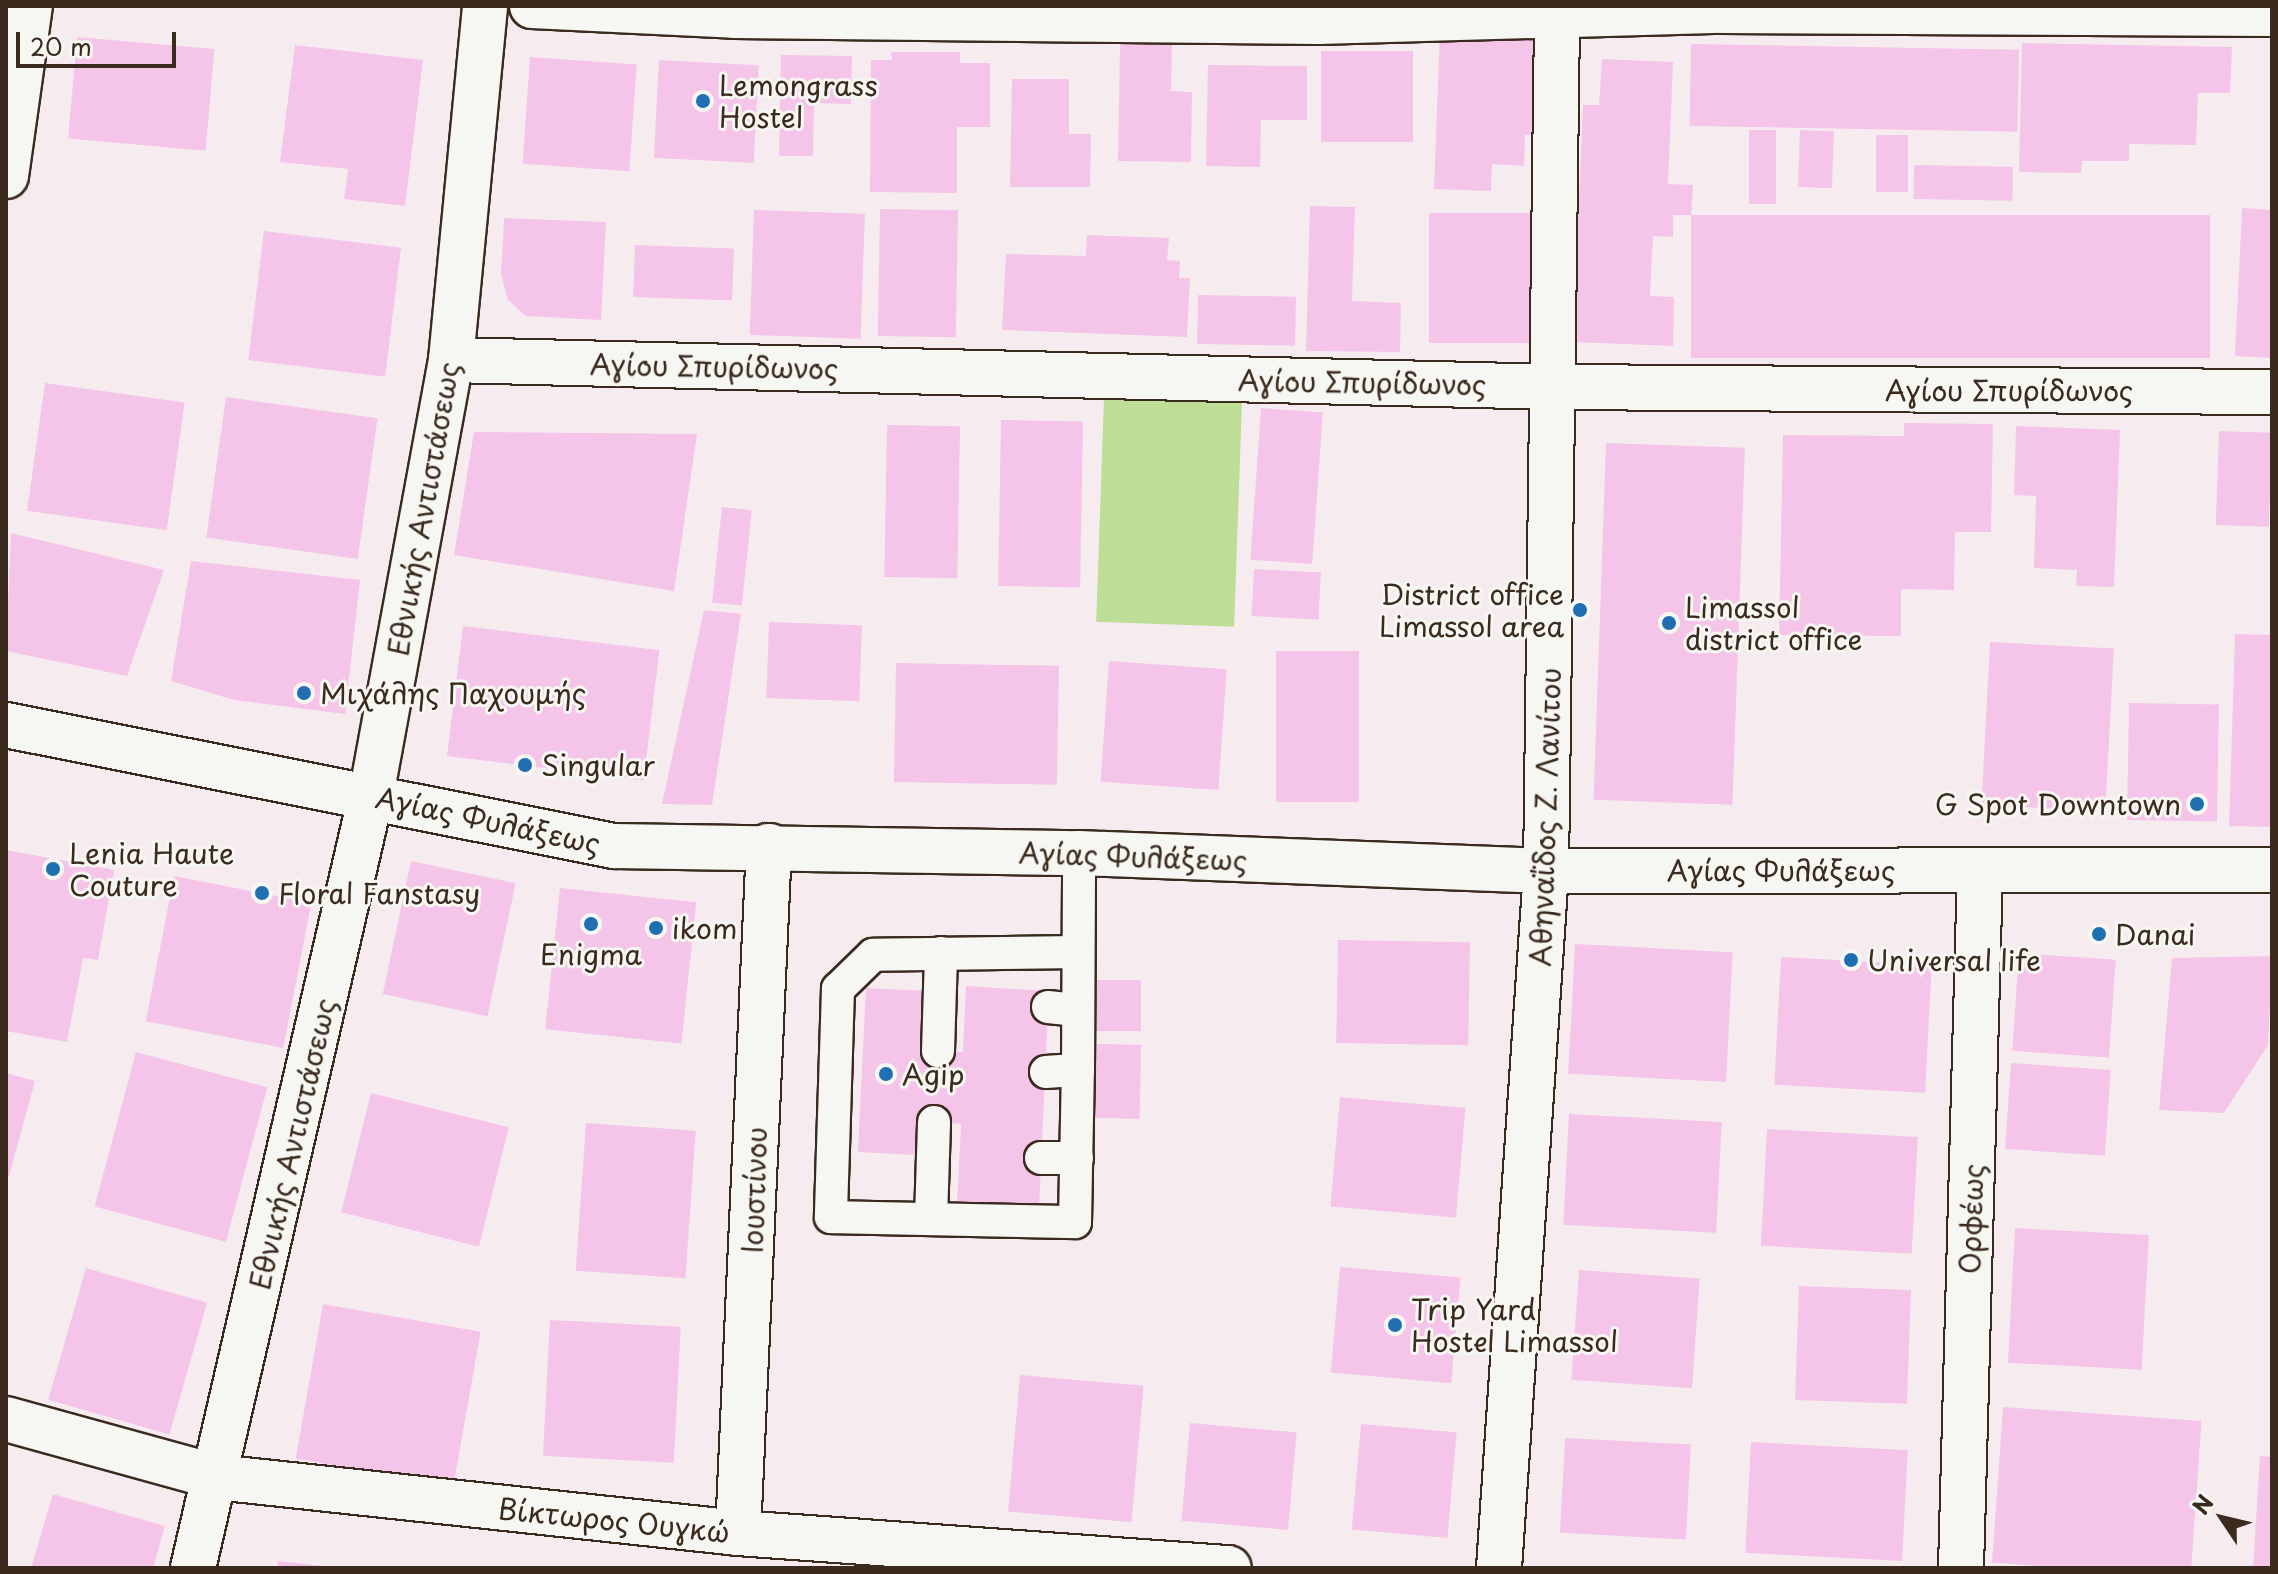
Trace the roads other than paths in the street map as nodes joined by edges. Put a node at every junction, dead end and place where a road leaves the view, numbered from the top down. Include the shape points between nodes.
1 (30, 6) edge
2 (485, 6) edge
3 (532, 6) edge
4 (1722, 8) edge
5 (2272, 14) edge
6 (1557, 16) junction
7 (6, 176) edge
8 (451, 360) junction
9 (1556, 387) junction
10 (2272, 392) edge
11 (6, 725) edge
12 (371, 796) junction
13 (769, 846) junction
14 (1079, 853) junction
15 (1980, 870) junction
16 (2272, 870) edge
17 (1546, 871) junction
18 (1078, 952) junction
19 (941, 953) junction
20 (938, 1051) dead end
21 (1078, 1070) junction
22 (1046, 1072) dead end
23 (942, 1144) dead end
24 (1041, 1158) dead end
25 (1077, 1158) junction
26 (931, 1219) junction
27 (6, 1419) edge
28 (216, 1477) junction
29 (738, 1533) junction
30 (905, 1555) edge
31 (193, 1568) edge
32 (1229, 1568) edge
33 (1499, 1568) edge
34 (1961, 1568) edge

1 - 7 street
2 - 8 street, Εθνικής Αντιστάσεως
3 - 6 street via 734,16 1318,22
4 - 5 street
4 - 6 street
6 - 9 street, Αθηναΐδος Ζ. Λανίτου
8 - 9 street, Αγίου Σπυρίδωνος
8 - 12 street, Εθνικής Αντιστάσεως
9 - 10 street, Αγίου Σπυρίδωνος
9 - 17 street, Αθηναΐδος Ζ. Λανίτου
11 - 12 street, Αγίας Φυλάξεως
12 - 13 street, Αγίας Φυλάξεως via 614,846
12 - 28 street, Εθνικής Αντιστάσεως
13 - 14 street, Αγίας Φυλάξεως
13 - 29 street, Ιουστίνου
14 - 17 street, Αγίας Φυλάξεως
14 - 18 lane
15 - 16 street, Αγίας Φυλάξεως
15 - 17 street, Αγίας Φυλάξεως
15 - 34 street, Ορφέως
17 - 33 street, Αθηναΐδος Ζ. Λανίτου
18 - 19 lane
18 - 21 lane via 1063,1009
19 - 20 lane via 953,1002
19 - 26 lane via 873,955 838,989 831,1217
21 - 22 lane
21 - 25 lane
23 - 26 lane
24 - 25 lane
25 - 26 lane via 1075,1222
27 - 28 street, Βίκτωρος Ουγκώ
28 - 29 street, Βίκτωρος Ουγκώ
28 - 31 street, Εθνικής Αντιστάσεως
29 - 30 street, Βίκτωρος Ουγκώ
30 - 32 street, Βίκτωρος Ουγκώ

